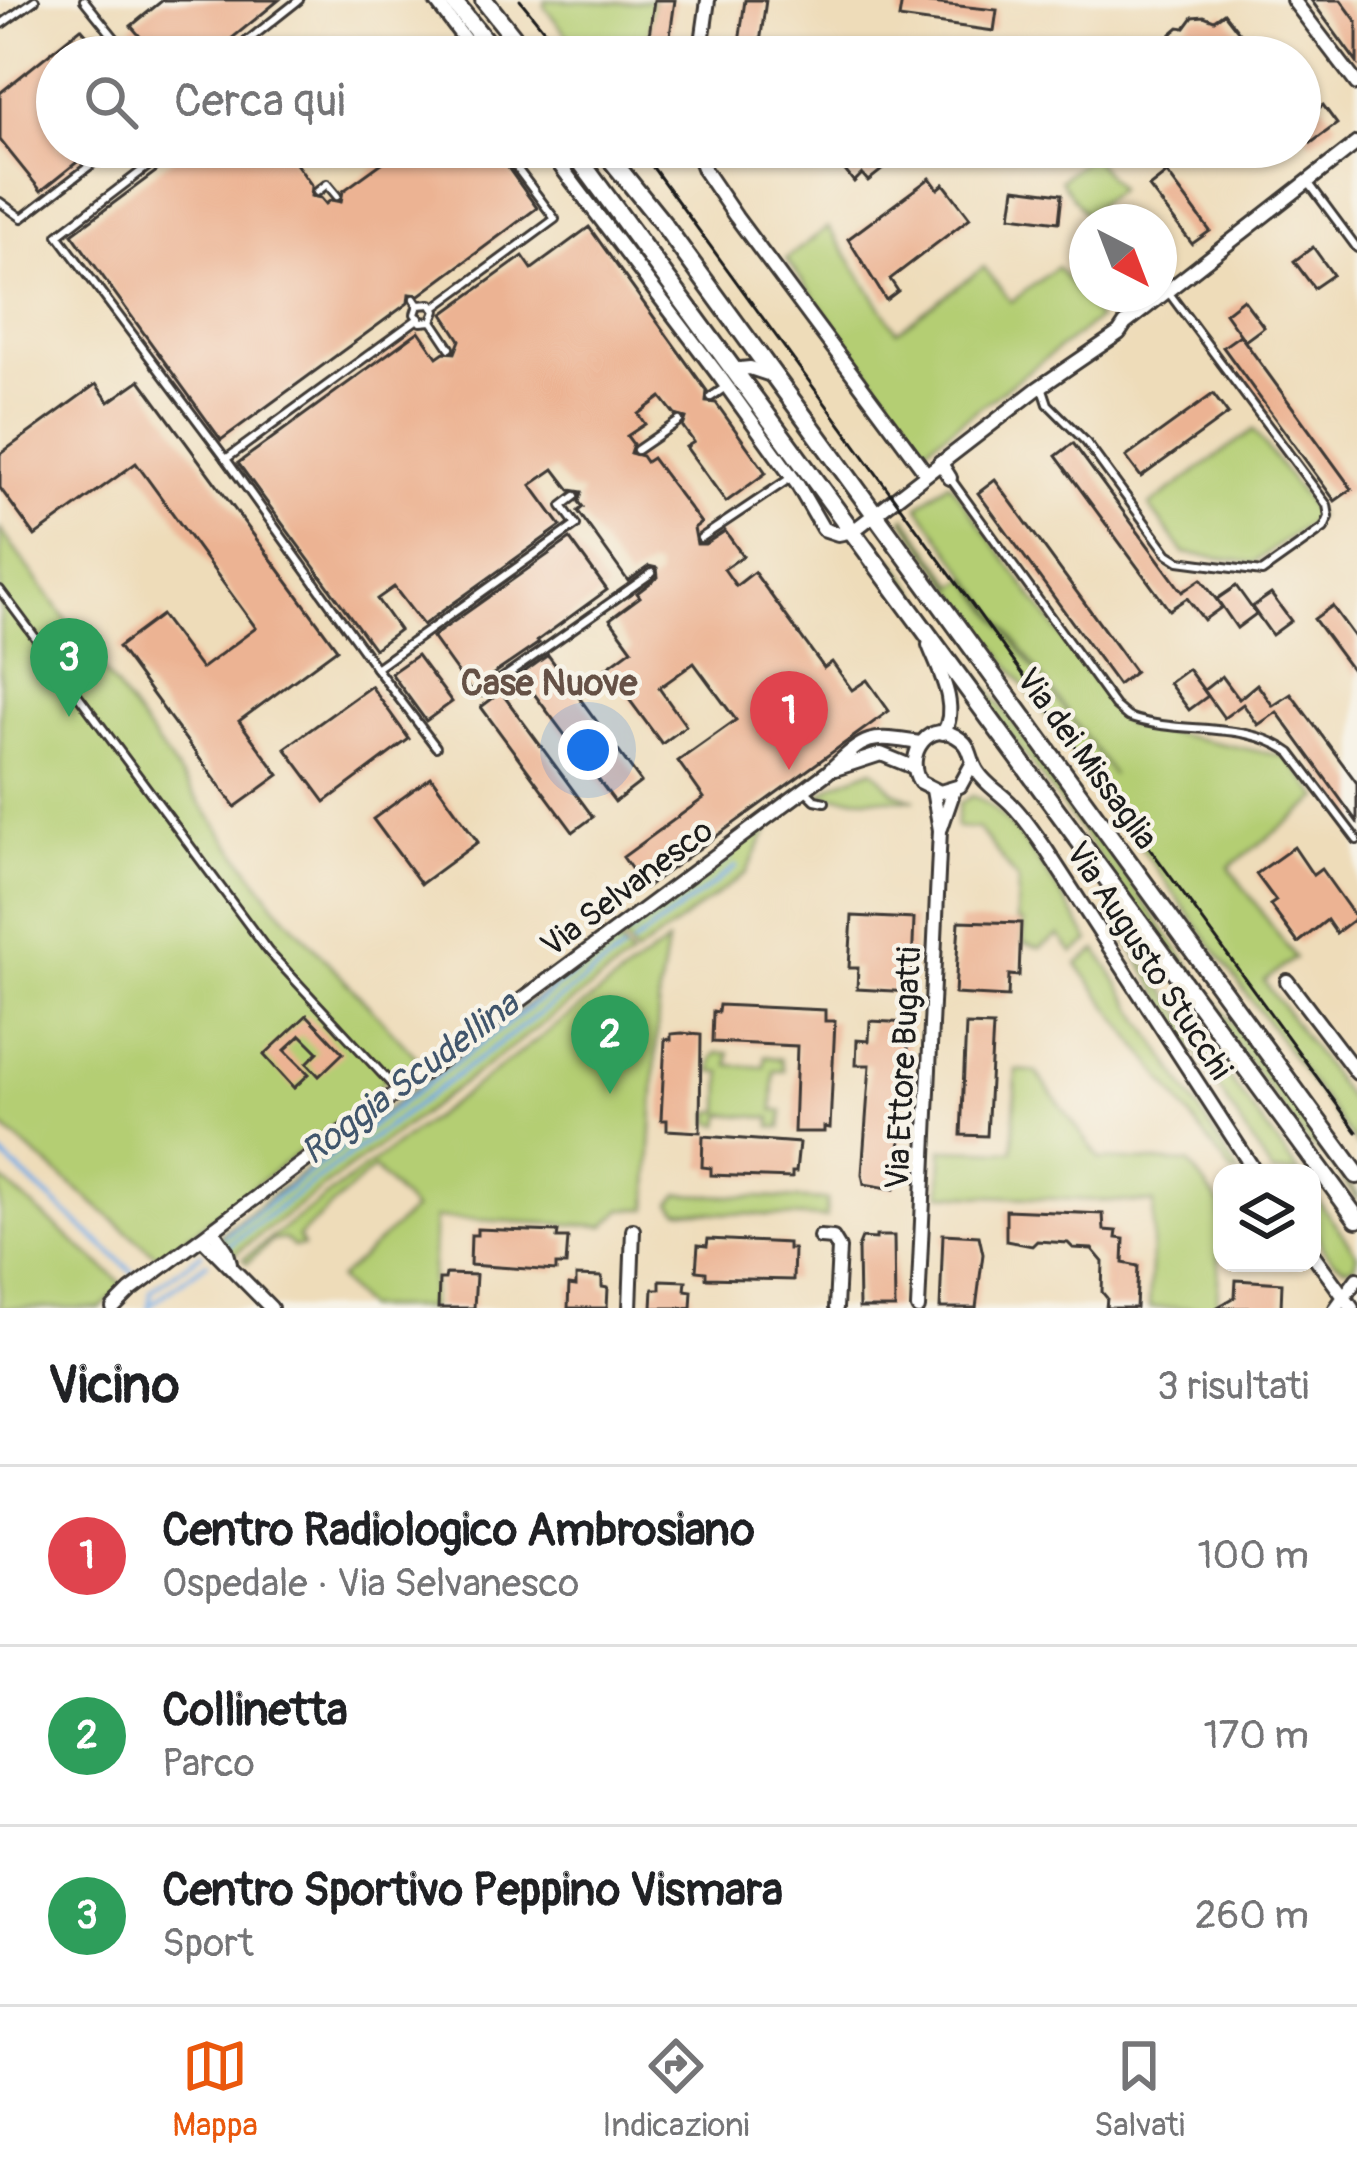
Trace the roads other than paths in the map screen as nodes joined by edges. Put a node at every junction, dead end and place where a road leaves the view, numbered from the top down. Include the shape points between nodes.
1 (35, 0) edge
2 (84, 0) edge
3 (299, 0) edge
4 (435, 0) edge
5 (452, 0) edge
6 (484, 0) edge
7 (708, 0) edge
8 (1293, 0) edge
9 (0, 25) edge
10 (113, 36) edge
11 (254, 36) edge
12 (462, 36) edge
13 (481, 36) edge
14 (512, 36) edge
15 (703, 36) edge
16 (1320, 36) edge
17 (1321, 37) edge
18 (1357, 84) edge
19 (1357, 143) edge
20 (87, 168) edge
21 (145, 168) edge
22 (517, 168) edge
23 (563, 168) edge
24 (584, 168) edge
25 (618, 168) edge
26 (703, 168) edge
27 (1308, 182) junction
28 (317, 192) dead end
29 (337, 196) dead end
30 (0, 202) edge
31 (1357, 248) edge
32 (1177, 283) edge
33 (1177, 305) edge
34 (434, 308) junction
35 (1140, 312) edge
36 (418, 318) junction
37 (432, 321) junction
38 (450, 348) dead end
39 (771, 375) junction
40 (727, 377) junction
41 (1042, 386) junction
42 (711, 397) dead end
43 (679, 421) dead end
44 (638, 450) dead end
45 (226, 459) junction
46 (940, 462) junction
47 (926, 473) junction
48 (792, 477) junction
49 (950, 478) joint
50 (574, 496) dead end
51 (874, 515) junction
52 (853, 531) junction
53 (701, 538) dead end
54 (652, 573) dead end
55 (0, 590) edge
56 (922, 627) junction
57 (376, 668) junction
58 (483, 692) dead end
59 (943, 733) junction
60 (920, 743) junction
61 (436, 747) dead end
62 (972, 764) junction
63 (914, 767) junction
64 (828, 772) junction
65 (987, 785) junction
66 (959, 786) junction
67 (804, 789) junction
68 (933, 790) junction
69 (824, 802) dead end
70 (940, 830) junction
71 (1357, 840) edge
72 (1287, 980) dead end
73 (1357, 1073) edge
74 (398, 1091) junction
75 (1250, 1164) edge
76 (1357, 1175) edge
77 (1357, 1219) edge
78 (633, 1230) dead end
79 (207, 1234) junction
80 (820, 1237) dead end
81 (1321, 1266) edge
82 (1357, 1279) edge
83 (1348, 1303) edge
84 (113, 1308) edge
85 (271, 1308) edge
86 (630, 1308) edge
87 (836, 1308) edge
88 (918, 1308) edge

1 - 9 lane
2 - 10 lane
3 - 11 lane
4 - 12 street
5 - 13 main road
6 - 14 main road
7 - 15 street
8 - 16 street
17 - 18 street
19 - 27 street
20 - 30 lane via 22,218
21 - 45 lane via 58,236
22 - 34 lane via 555,219
23 - 40 street, Via dei Missaglia
24 - 40 main road, Via dei Missaglia
25 - 39 main road, Via dei Missaglia
26 - 47 street
27 - 31 lane
27 - 32 street
28 - 29 lane via 327,184
33 - 41 lane via 1330,512 1324,528 1262,572 1168,554
34 - 36 lane via 416,302
34 - 37 lane
35 - 41 street
36 - 37 lane
36 - 45 lane
37 - 38 lane
39 - 40 street
39 - 51 main road, Via dei Missaglia
40 - 42 lane
40 - 48 street, Via dei Missaglia
40 - 52 main road, Via dei Missaglia
41 - 46 street
43 - 44 lane
45 - 57 lane
46 - 47 street
46 - 49 street
47 - 51 street
48 - 52 street, Via dei Missaglia via 823,530
48 - 53 lane
49 - 71 lane via 1115,706 1142,722 1280,745
50 - 57 lane via 562,506 576,525
51 - 52 street
51 - 76 main road, Via dei Missaglia
52 - 56 main road, Via dei Missaglia
54 - 58 lane
55 - 74 lane via 268,951
56 - 59 street via 947,694
56 - 77 main road, Via dei Missaglia
57 - 61 lane
59 - 60 street
59 - 62 street, Via Augusto Stucchi via 963,741
60 - 63 street
60 - 64 street, Via Selvanesco via 870,739
62 - 65 street, Via Augusto Stucchi
62 - 66 street
63 - 64 street, Via Selvanesco via 880,754
63 - 68 street
64 - 67 street, Via Selvanesco
65 - 66 street
65 - 75 street, Via Augusto Stucchi via 1047,850
66 - 68 street
66 - 70 street, Via Ettore Bugatti
67 - 69 lane
67 - 74 street, Via Selvanesco
68 - 70 street, Via Ettore Bugatti
70 - 88 street, Via Ettore Bugatti
72 - 73 street
74 - 79 street, Via Selvanesco
78 - 86 street
79 - 84 street, Via Selvanesco
79 - 85 street
80 - 87 street via 839,1248
81 - 83 street
82 - 83 street

